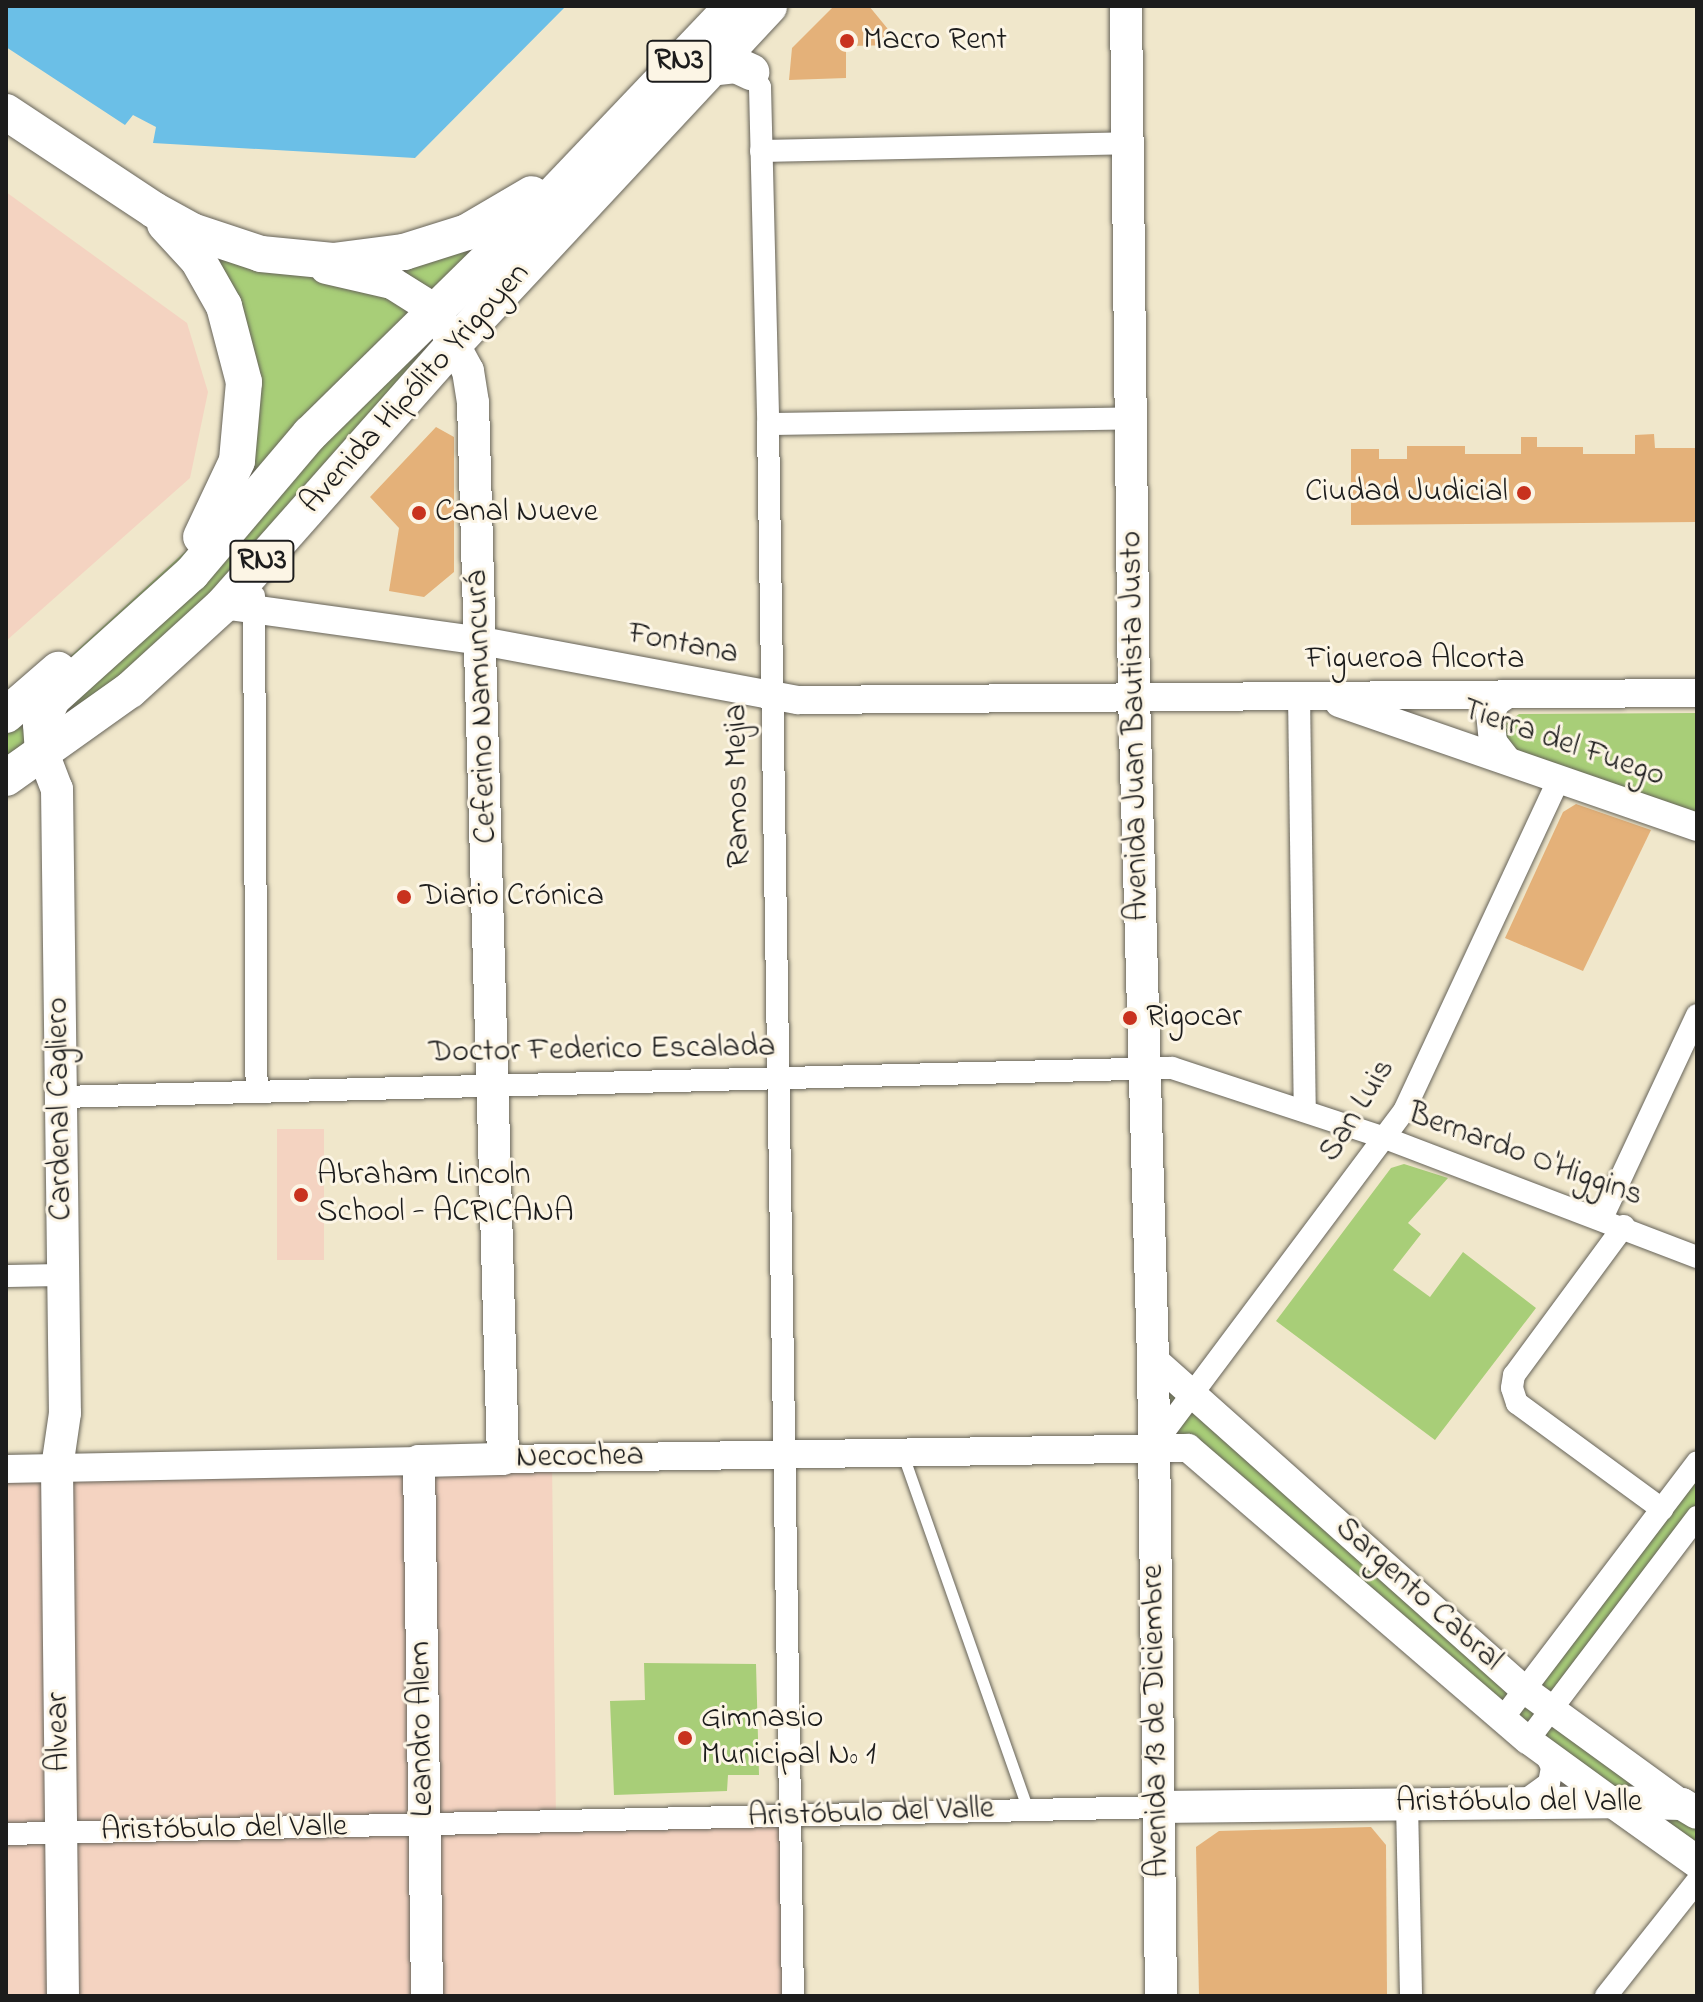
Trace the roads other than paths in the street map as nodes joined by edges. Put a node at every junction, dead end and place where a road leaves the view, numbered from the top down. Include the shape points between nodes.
1 (733, 6) edge
2 (769, 6) edge
3 (1126, 6) edge
4 (709, 68) junction
5 (751, 72) joint
6 (6, 112) edge
7 (626, 118) junction
8 (1128, 143) junction
9 (761, 151) junction
10 (140, 201) junction
11 (229, 245) junction
12 (435, 310) junction
13 (456, 342) junction
14 (1130, 418) junction
15 (768, 424) junction
16 (238, 606) junction
17 (482, 641) junction
18 (1697, 693) edge
19 (1508, 694) junction
20 (1307, 695) junction
21 (1134, 696) junction
22 (769, 697) junction
23 (6, 715) edge
24 (43, 753) junction
25 (1507, 760) junction
26 (6, 778) edge
27 (1559, 778) junction
28 (1697, 827) edge
29 (1697, 1015) edge
30 (1144, 1069) junction
31 (776, 1079) junction
32 (493, 1087) junction
33 (257, 1091) junction
34 (61, 1097) junction
35 (1305, 1110) junction
36 (1385, 1138) junction
37 (1602, 1218) junction
38 (1624, 1226) junction
39 (1697, 1257) edge
40 (63, 1275) junction
41 (6, 1276) edge
42 (1153, 1359) junction
43 (1191, 1394) junction
44 (1154, 1445) junction
45 (902, 1451) junction
46 (782, 1454) junction
47 (503, 1459) junction
48 (419, 1461) junction
49 (1697, 1462) edge
50 (57, 1468) junction
51 (6, 1469) edge
52 (1662, 1509) junction
53 (1697, 1517) edge
54 (1525, 1690) junction
55 (1550, 1711) junction
56 (1503, 1718) junction
57 (1537, 1746) junction
58 (1523, 1802) junction
59 (1613, 1802) junction
60 (1407, 1803) junction
61 (1158, 1807) junction
62 (1690, 1808) edge
63 (1028, 1810) junction
64 (788, 1817) junction
65 (425, 1825) junction
66 (61, 1833) junction
67 (6, 1834) edge
68 (1697, 1862) edge
69 (1697, 1881) edge
70 (63, 1996) edge
71 (427, 1996) edge
72 (793, 1996) edge
73 (1161, 1996) edge
74 (1411, 1996) edge
75 (1606, 1996) edge

1 - 7 highway, RN3
2 - 4 highway, Avenida Hipólito Yrigoyen / RN3
3 - 8 main road, Avenida Juan Bautista Justo
4 - 5 highway via 736,65
4 - 13 highway, Avenida Hipólito Yrigoyen / RN3
5 - 9 street, Ramos Mejia via 760,87
6 - 10 highway, RN3
7 - 11 highway, RN3 via 527,198 496,218 435,243 333,261 261,254
7 - 12 highway
8 - 9 street
8 - 14 main road, Avenida Juan Bautista Justo
9 - 15 street, Ramos Mejia
10 - 11 highway, RN3
10 - 23 highway via 183,241 224,306 244,382 237,461 215,514 176,565
11 - 12 main road via 284,262 374,277
12 - 13 main road, Ceferino Namuncurá
12 - 24 highway via 310,434 192,573 52,699 41,724
13 - 16 highway, Avenida Hipólito Yrigoyen / RN3 via 254,570
13 - 17 main road, Ceferino Namuncurá via 473,403
14 - 15 street
14 - 21 main road, Avenida Juan Bautista Justo
15 - 22 street, Ramos Mejia
16 - 17 street, Fontana
16 - 24 highway, Avenida Hipólito Yrigoyen / RN3
16 - 33 street
17 - 22 street, Fontana
17 - 32 main road, Ceferino Namuncurá
18 - 19 street, Figueroa Alcorta
19 - 20 street, Figueroa Alcorta
19 - 25 street via 1490,715 1493,742
20 - 21 street, Figueroa Alcorta
20 - 25 street, Tierra del Fuego
20 - 35 street
21 - 22 street, Fontana
21 - 30 main road, Avenida Juan Bautista Justo
22 - 31 street, Ramos Mejia
24 - 26 highway, Avenida Hipólito Yrigoyen / RN3
24 - 34 main road, Cardenal Cagliero via 57,789
25 - 27 street, Tierra del Fuego
27 - 28 street, Tierra del Fuego
27 - 36 street, San Luis via 1405,1109
29 - 37 street
30 - 31 street, Doctor Federico Escalada
30 - 35 street, Bernardo O'Higgins via 1172,1068
30 - 42 main road, Avenida Juan Bautista Justo
31 - 32 street, Doctor Federico Escalada
31 - 46 street, Ramos Mejia
32 - 33 street, Doctor Federico Escalada
32 - 47 main road, Ceferino Namuncurá
33 - 34 street, Doctor Federico Escalada
34 - 40 main road, Cardenal Cagliero
35 - 36 street, Bernardo O'Higgins
36 - 37 street, Bernardo O'Higgins
36 - 43 street, San Luis
37 - 38 street, Bernardo O'Higgins
38 - 39 street, Bernardo O'Higgins
38 - 52 street via 1514,1375 1512,1388 1517,1403
40 - 41 street
40 - 50 main road, Cardenal Cagliero via 65,1413
42 - 43 street, Sargento Cabral
42 - 44 main road, Avenida Juan Bautista Justo
43 - 44 street, San Luis
43 - 54 street, Sargento Cabral
44 - 45 street, Necochea
44 - 56 street, Necochea via 1188,1448
44 - 61 main road, Avenida 13 de Diciembre
45 - 46 street, Necochea
45 - 63 lane
46 - 47 street, Necochea
46 - 64 street, Ramos Mejia
47 - 48 main road, Necochea
48 - 50 street, Necochea
48 - 65 main road, Leandro Alem
49 - 52 street
50 - 51 street, Necochea
50 - 66 main road, Alvear
52 - 54 street
53 - 55 street
54 - 55 street, Sargento Cabral
54 - 56 street
55 - 57 street
55 - 62 street, Sargento Cabral
56 - 57 street, Necochea
57 - 58 street via 1552,1767 1549,1783
57 - 59 street, Necochea
58 - 59 main road, Aristóbulo del Valle
58 - 60 main road, Aristóbulo del Valle
59 - 62 main road, Aristóbulo del Valle
59 - 68 main road
60 - 61 main road, Aristóbulo del Valle
60 - 74 street
61 - 63 street, Aristóbulo del Valle
61 - 73 main road, Avenida 13 de Diciembre
63 - 64 street, Aristóbulo del Valle
64 - 65 street, Aristóbulo del Valle
64 - 72 street, Ramos Mejia
65 - 66 street, Aristóbulo del Valle
65 - 71 main road, Leandro Alem
66 - 67 street, Aristóbulo del Valle
66 - 70 main road, Alvear
69 - 75 street

